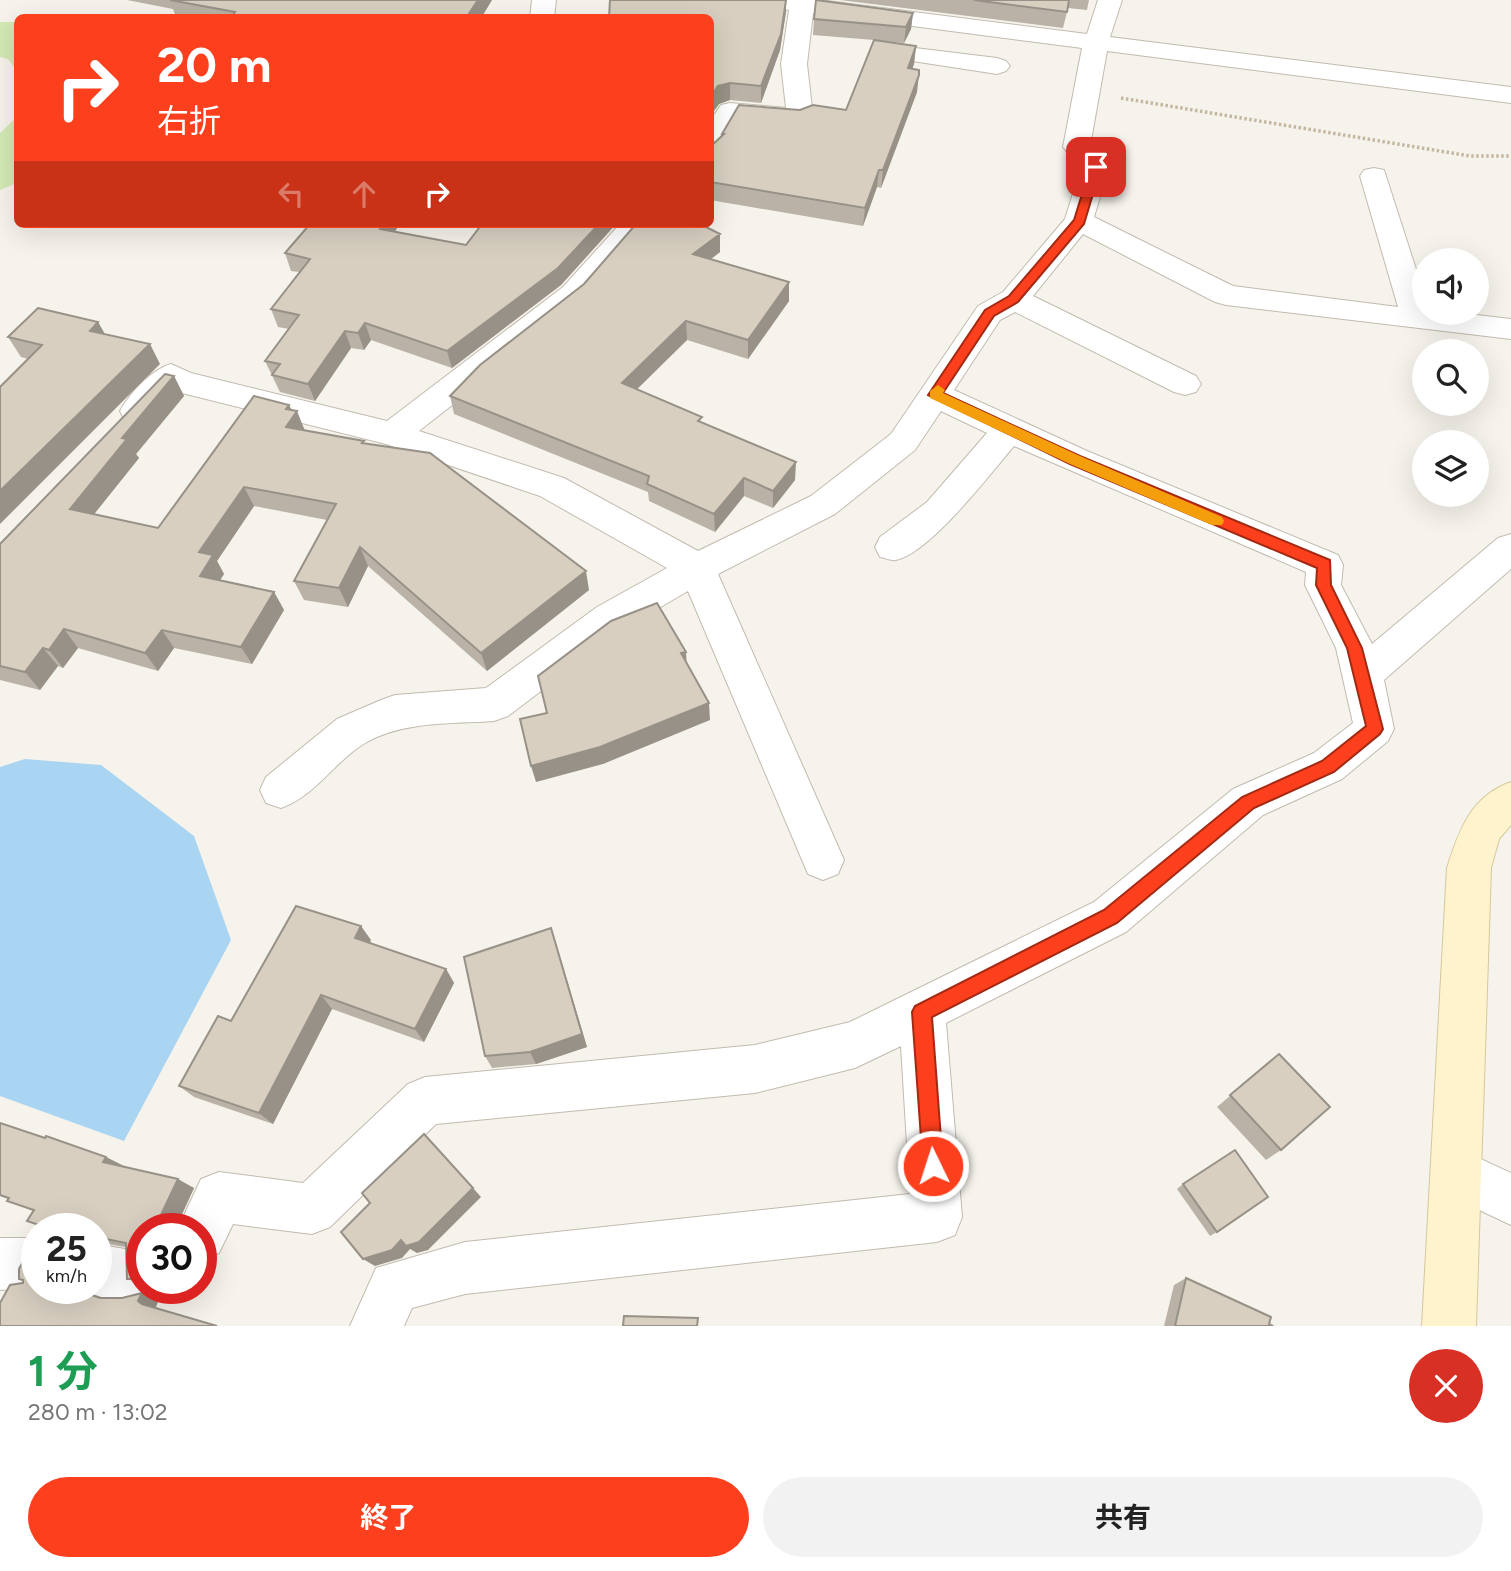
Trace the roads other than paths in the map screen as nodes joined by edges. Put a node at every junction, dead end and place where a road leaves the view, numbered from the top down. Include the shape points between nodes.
1 (763, 0) edge
2 (1110, 0) edge
3 (803, 5) junction
4 (842, 5) edge
5 (925, 20) junction
6 (1096, 42) junction
7 (997, 66) dead end
8 (1510, 101) edge
9 (720, 110) edge
10 (714, 130) edge
11 (1374, 176) dead end
12 (1079, 221) junction
13 (633, 228) edge
14 (1014, 299) junction
15 (1412, 302) edge
16 (1412, 318) edge
17 (1473, 325) edge
18 (1511, 329) edge
19 (1185, 384) dead end
20 (935, 395) junction
21 (1009, 429) junction
22 (116, 432) edge
23 (392, 434) junction
24 (893, 547) dead end
25 (1511, 548) edge
26 (697, 568) junction
27 (1363, 675) junction
28 (281, 790) dead end
29 (1511, 800) edge
30 (823, 860) dead end
31 (922, 1012) junction
32 (1457, 1173) junction
33 (1511, 1200) edge
34 (211, 1213) edge
35 (0, 1264) edge
36 (21, 1264) edge
37 (377, 1326) edge
38 (1449, 1326) edge

1 - 3 street
2 - 6 street
3 - 4 street
3 - 9 street via 794,64 800,117
4 - 5 street
5 - 6 street
5 - 7 street via 903,53
6 - 8 street
6 - 12 street via 1076,147 1096,167
9 - 10 street
11 - 15 street
12 - 14 street
12 - 16 street via 1226,295
13 - 23 street via 575,294
14 - 19 street
14 - 20 street via 989,313
17 - 18 street
20 - 21 street
20 - 26 street via 903,442 823,505
21 - 24 street via 939,511
21 - 27 street via 1325,565 1324,585
22 - 23 street via 171,376
23 - 26 street via 552,487
25 - 27 street
26 - 28 street via 610,618 494,704 395,712 351,731
26 - 30 street
27 - 31 street via 1374,729 1328,766 1248,802 1110,916
29 - 32 street via 1481,827 1469,869
31 - 34 street via 855,1044 755,1069 425,1101 312,1209 219,1197
31 - 37 street via 937,1217 465,1268 395,1287
32 - 33 street
32 - 38 street
35 - 36 street

